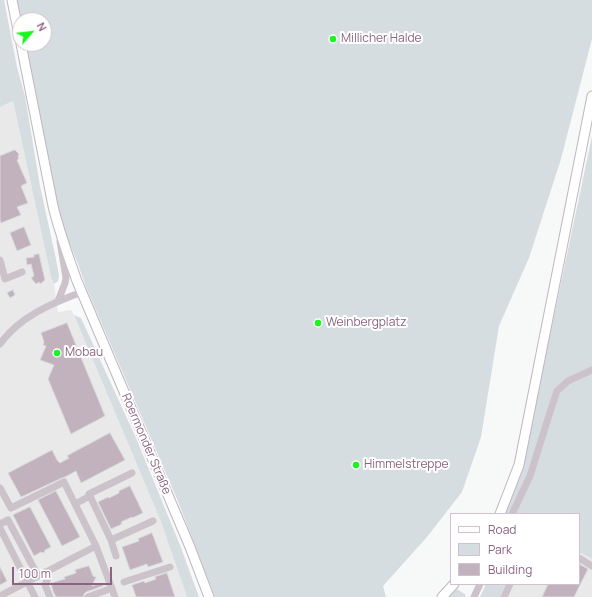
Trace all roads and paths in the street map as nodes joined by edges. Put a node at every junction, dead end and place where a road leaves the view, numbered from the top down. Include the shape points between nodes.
1 (12, 0) edge
2 (14, 12) edge
3 (23, 52) edge
4 (592, 96) edge
5 (58, 225) junction
6 (0, 260) edge
7 (22, 272) dead end
8 (82, 292) junction
9 (58, 301) junction
10 (0, 344) edge
11 (592, 370) edge
12 (132, 473) dead end
13 (0, 488) edge
14 (90, 496) junction
15 (75, 504) junction
16 (500, 513) edge
17 (512, 513) edge
18 (153, 520) dead end
19 (0, 524) edge
20 (0, 528) edge
21 (111, 540) junction
22 (96, 546) junction
23 (116, 556) dead end
24 (580, 559) edge
25 (592, 566) edge
26 (170, 567) dead end
27 (42, 574) junction
28 (27, 582) junction
29 (124, 582) dead end
30 (453, 585) edge
31 (480, 585) edge
32 (510, 585) edge
33 (112, 588) junction
34 (0, 596) edge
35 (35, 597) edge
36 (50, 597) edge
37 (88, 597) edge
38 (116, 597) edge
39 (209, 597) edge
40 (442, 597) edge
41 (474, 597) edge
42 (504, 597) edge

1 - 2 main road
3 - 5 main road, Roermonder Straße
4 - 16 main road via 518,465
5 - 8 main road, Roermonder Straße
5 - 9 street via 66,278
6 - 7 street via 5,279
8 - 9 street
8 - 39 main road, Roermonder Straße
9 - 10 street via 29,316
11 - 17 street via 568,381 557,391 530,476
12 - 14 street via 89,494
13 - 15 street via 11,508 64,482
14 - 15 street
14 - 21 street
15 - 22 street
18 - 21 street
19 - 27 street via 8,520
20 - 28 street
21 - 23 street
22 - 27 street
22 - 33 street
24 - 25 street
26 - 29 street
27 - 28 street
27 - 36 street via 48,578 45,585
28 - 34 street
28 - 35 street
30 - 40 main road
31 - 41 street
32 - 42 street
33 - 37 street
33 - 38 street

